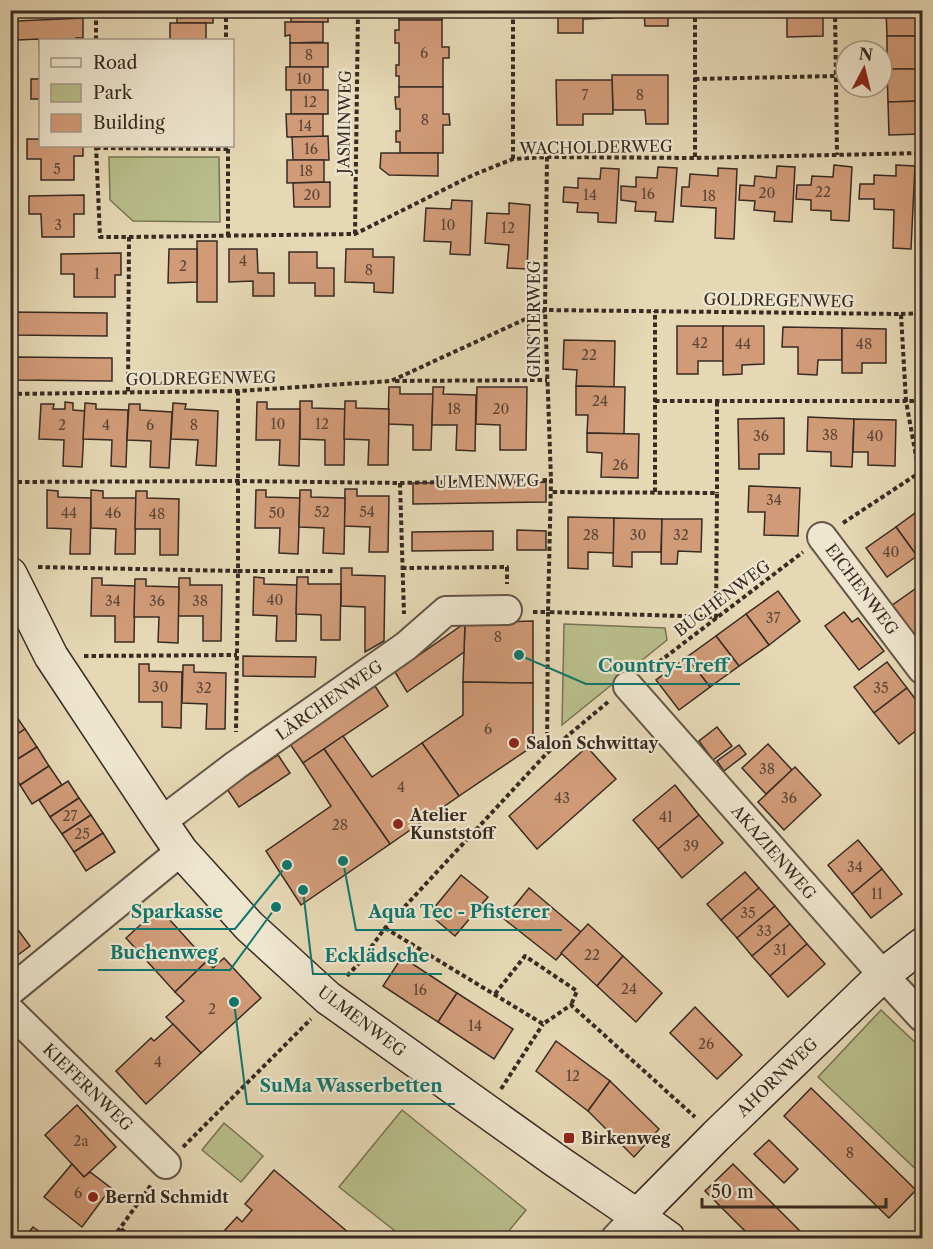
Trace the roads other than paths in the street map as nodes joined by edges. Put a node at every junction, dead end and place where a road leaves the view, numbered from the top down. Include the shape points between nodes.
1 (822, 537) road end
2 (22, 571) edge
3 (507, 610) road end
4 (922, 669) edge
5 (628, 686) road end
6 (161, 822) junction
7 (181, 851) junction
8 (922, 945) edge
9 (883, 975) junction
10 (10, 992) edge
11 (10, 1011) edge
12 (922, 1017) edge
13 (166, 1164) road end
14 (626, 1227) edge
15 (668, 1239) edge

1 - 4 street, EICHENWEG
2 - 6 street, ULMENWEG via 51,657
3 - 6 street, LÄRCHENWEG via 446,611 406,646
5 - 9 street, AKAZIENWEG
6 - 7 street, ULMENWEG
7 - 10 street
7 - 14 street, ULMENWEG via 249,926 328,998 487,1112
8 - 9 street, AHORNWEG
9 - 12 street, AKAZIENWEG
9 - 14 street, AHORNWEG
11 - 13 street, KIEFERNWEG
14 - 15 street, ULMENWEG

